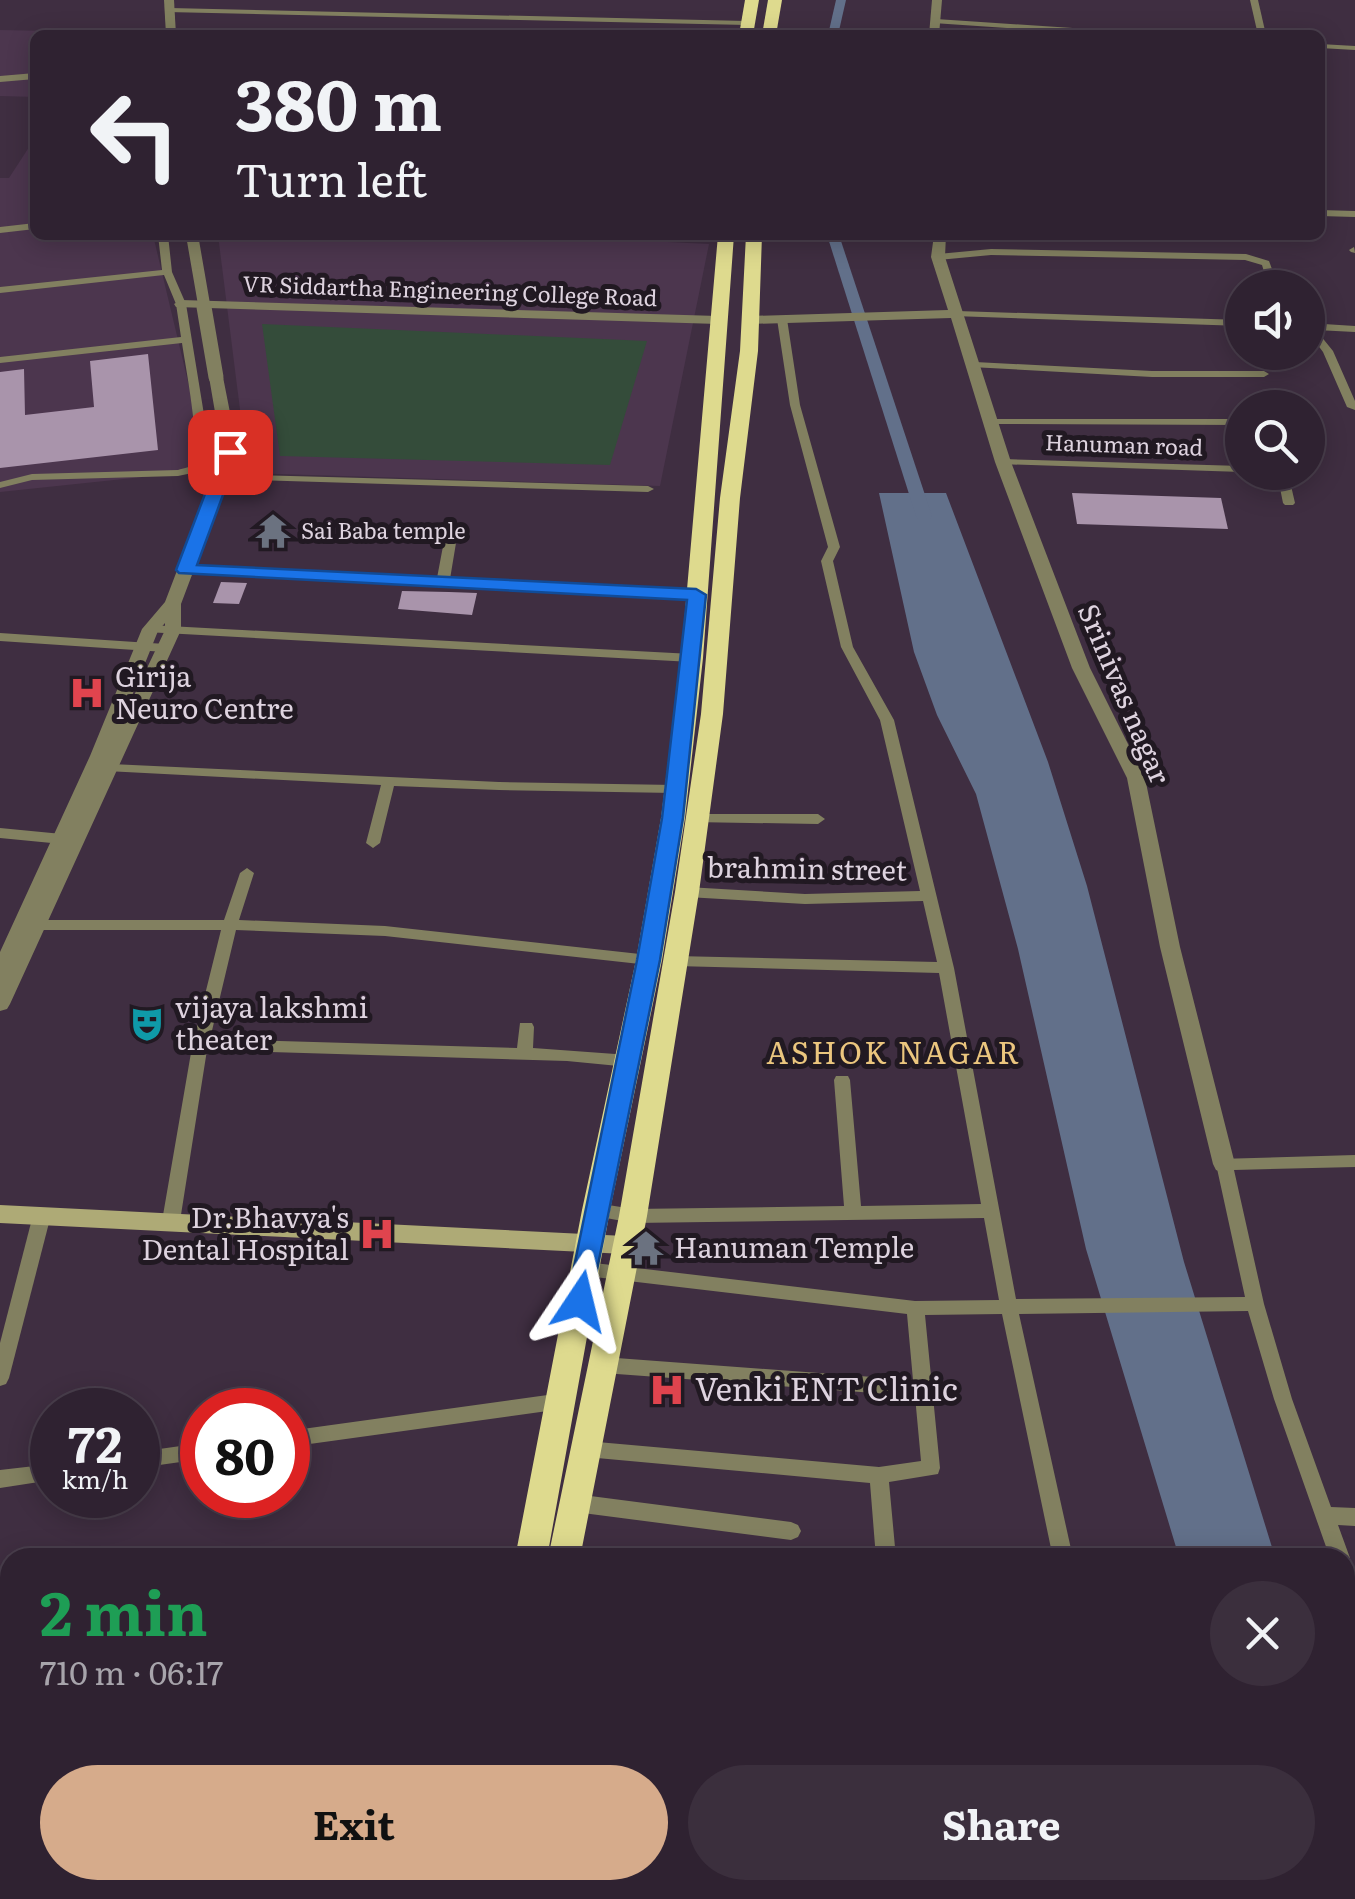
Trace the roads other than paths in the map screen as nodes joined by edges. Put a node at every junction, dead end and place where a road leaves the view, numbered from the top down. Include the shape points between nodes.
1 (752, 0) edge
2 (775, 0) edge
3 (938, 0) edge
4 (1254, 0) edge
5 (170, 5) edge
6 (936, 21) junction
7 (746, 29) edge
8 (171, 30) edge
9 (770, 30) edge
10 (935, 30) edge
11 (1072, 30) edge
12 (1261, 30) edge
13 (1325, 46) edge
14 (1355, 48) edge
15 (30, 76) edge
16 (0, 79) edge
17 (1325, 213) edge
18 (1355, 214) edge
19 (30, 227) edge
20 (0, 230) edge
21 (164, 240) edge
22 (193, 240) edge
23 (726, 240) edge
24 (754, 240) edge
25 (940, 240) edge
26 (938, 257) junction
27 (1268, 270) edge
28 (167, 272) junction
29 (0, 290) edge
30 (180, 304) junction
31 (956, 314) junction
32 (718, 320) junction
33 (750, 320) junction
34 (782, 320) junction
35 (1225, 322) edge
36 (1325, 327) edge
37 (1355, 328) edge
38 (185, 340) junction
39 (1325, 347) edge
40 (0, 360) edge
41 (975, 365) junction
42 (1264, 374) dead end
43 (1352, 408) dead end
44 (993, 422) junction
45 (1225, 422) edge
46 (1003, 462) junction
47 (1225, 469) edge
48 (223, 478) junction
49 (0, 486) edge
50 (648, 489) dead end
51 (1286, 490) edge
52 (1289, 503) dead end
53 (453, 524) dead end
54 (186, 570) junction
55 (443, 582) junction
56 (696, 595) junction
57 (173, 604) junction
58 (174, 630) junction
59 (146, 637) junction
60 (0, 638) edge
61 (165, 648) junction
62 (692, 658) junction
63 (111, 768) junction
64 (389, 780) junction
65 (676, 789) junction
66 (818, 819) dead end
67 (697, 820) junction
68 (0, 833) edge
69 (62, 839) junction
70 (374, 843) dead end
71 (247, 874) dead end
72 (686, 892) junction
73 (927, 896) junction
74 (39, 925) junction
75 (229, 925) junction
76 (662, 961) junction
77 (946, 968) junction
78 (0, 974) edge
79 (0, 1004) edge
80 (526, 1027) dead end
81 (198, 1044) junction
82 (525, 1055) junction
83 (629, 1060) junction
84 (842, 1080) dead end
85 (1355, 1161) edge
86 (1224, 1164) junction
87 (596, 1210) junction
88 (991, 1212) junction
89 (854, 1213) junction
90 (0, 1214) edge
91 (42, 1215) junction
92 (633, 1216) junction
93 (171, 1221) junction
94 (590, 1242) junction
95 (626, 1245) junction
96 (586, 1268) junction
97 (619, 1274) junction
98 (1255, 1304) junction
99 (1009, 1307) junction
100 (916, 1308) junction
101 (603, 1364) junction
102 (0, 1378) edge
103 (924, 1389) junction
104 (562, 1401) junction
105 (310, 1436) edge
106 (586, 1449) junction
107 (30, 1475) edge
108 (879, 1476) junction
109 (0, 1479) edge
110 (576, 1502) junction
111 (1325, 1516) junction
112 (1355, 1517) edge
113 (791, 1531) dead end
114 (532, 1548) edge
115 (566, 1548) edge
116 (885, 1548) edge
117 (1062, 1548) edge
118 (1336, 1548) edge

1 - 7 highway
2 - 9 highway
3 - 6 street
4 - 12 street
5 - 7 street
5 - 8 street
6 - 10 street
6 - 11 street
13 - 14 street
15 - 16 street
17 - 18 street
19 - 20 street
21 - 28 street
22 - 48 street, bridge via 230,452
23 - 32 highway
24 - 33 highway
25 - 26 street
26 - 27 street via 990,252 1246,258 1266,263
26 - 31 street, Srinivas nagar
28 - 29 street
28 - 30 street
30 - 32 street, VR Siddartha Engineering College Road
30 - 38 street
31 - 34 street
31 - 35 street
31 - 41 street, Srinivas nagar
32 - 56 highway
33 - 34 street
33 - 67 highway
34 - 73 street via 796,406 834,548 827,560 847,646 887,720
36 - 37 street
38 - 40 street
38 - 49 street via 201,433 198,467 32,477
39 - 43 street
41 - 42 street
41 - 44 street, Srinivas nagar
44 - 45 street
44 - 46 street, Srinivas nagar
46 - 47 street, Hanuman road
46 - 86 street, Srinivas nagar via 1081,668 1136,778
48 - 50 street
48 - 54 street
51 - 52 street
53 - 55 street
54 - 55 street
54 - 57 street
55 - 56 street
56 - 62 highway
57 - 58 street
57 - 59 street
58 - 59 street
58 - 61 street
58 - 62 street
59 - 60 street
59 - 61 street
59 - 69 street
61 - 63 street
62 - 65 highway
63 - 64 street
63 - 74 street
64 - 65 street
64 - 70 street
65 - 76 highway
66 - 67 street
67 - 72 highway
68 - 69 street
69 - 78 street
71 - 75 street
72 - 73 street, brahmin street via 805,899
72 - 76 highway
73 - 77 street
74 - 75 street
74 - 79 street
75 - 76 street via 385,931
75 - 81 street
76 - 77 street
76 - 83 highway
76 - 92 highway
77 - 88 street
80 - 82 street
81 - 82 street
81 - 93 street
82 - 83 street
83 - 87 highway
84 - 89 street
85 - 86 street
86 - 98 street
87 - 92 street
87 - 94 highway
88 - 89 street
88 - 99 street
89 - 92 street
90 - 91 main road
91 - 93 main road
91 - 102 street
92 - 95 highway
93 - 94 main road
94 - 95 main road
94 - 96 highway
95 - 97 highway
96 - 97 street
96 - 104 highway
97 - 100 street
97 - 101 highway
98 - 99 street
98 - 111 street
99 - 100 street
99 - 117 street
100 - 103 street
101 - 103 street
101 - 106 highway
103 - 108 street via 931,1468
104 - 105 street
104 - 114 highway
106 - 108 street
106 - 110 highway
107 - 109 street
108 - 116 street
110 - 113 street
110 - 115 highway
111 - 112 street
111 - 118 street

